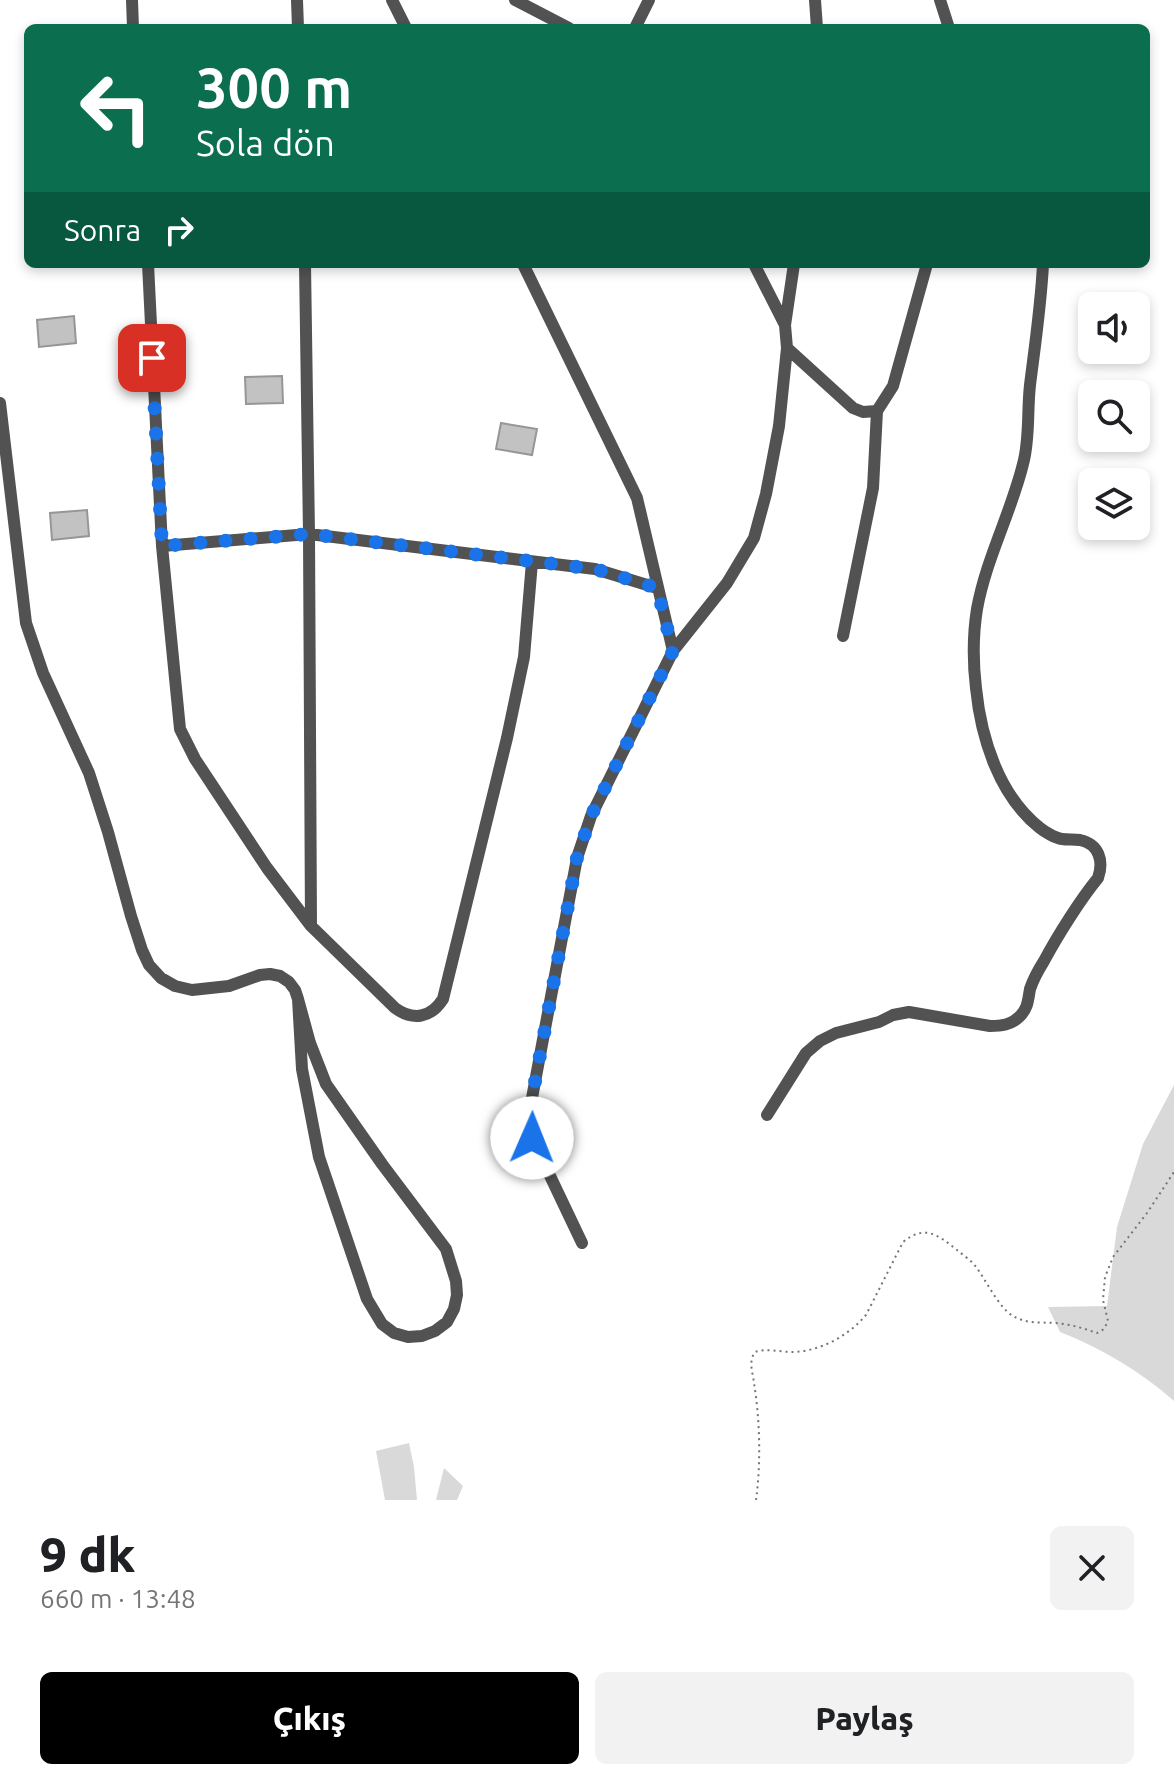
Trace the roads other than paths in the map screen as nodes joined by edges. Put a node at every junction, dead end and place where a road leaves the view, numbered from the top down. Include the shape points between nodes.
1 (132, 0) edge
2 (297, 0) edge
3 (392, 0) edge
4 (515, 0) edge
5 (649, 0) edge
6 (815, 0) edge
7 (940, 0) edge
8 (133, 24) edge
9 (298, 24) edge
10 (404, 24) edge
11 (561, 24) edge
12 (637, 24) edge
13 (817, 24) edge
14 (948, 24) edge
15 (148, 268) edge
16 (305, 268) edge
17 (525, 268) edge
18 (756, 268) edge
19 (793, 268) edge
20 (926, 268) edge
21 (1043, 268) edge
22 (785, 325) junction
23 (787, 348) junction
24 (0, 403) edge
25 (877, 411) junction
26 (309, 534) junction
27 (162, 546) junction
28 (532, 562) junction
29 (657, 588) junction
30 (843, 636) dead end
31 (673, 651) junction
32 (311, 926) junction
33 (298, 999) junction
34 (767, 1115) dead end
35 (582, 1243) dead end

1 - 8 street
2 - 9 street
3 - 10 street
4 - 11 street
5 - 12 street
6 - 13 street
7 - 14 street
15 - 27 street
16 - 26 street
17 - 29 street via 637,498
18 - 22 street
19 - 22 street
20 - 25 street via 893,386
21 - 34 street via 1025,460 977,609 976,689 997,772 1018,807 1041,830 1092,845 1101,869 1043,962 1019,1017 990,1026 909,1012 836,1033 806,1053
22 - 23 street
23 - 25 street via 853,408
23 - 31 street via 779,426 754,538 727,583
24 - 33 street via 26,623 89,773 149,965 161,978 192,990 229,986 260,975 280,976
25 - 30 street via 873,488
26 - 27 street
26 - 28 street
26 - 32 street
27 - 32 street via 180,729 267,868
28 - 29 street via 595,569
28 - 32 street via 524,657 443,999 431,1013 403,1014
29 - 31 street
31 - 35 street via 591,816 577,858 532,1098 532,1138
33 - 33 street via 302,1069 319,1157 367,1299 394,1333 408,1337 435,1331 447,1322 457,1295 446,1249 326,1084

